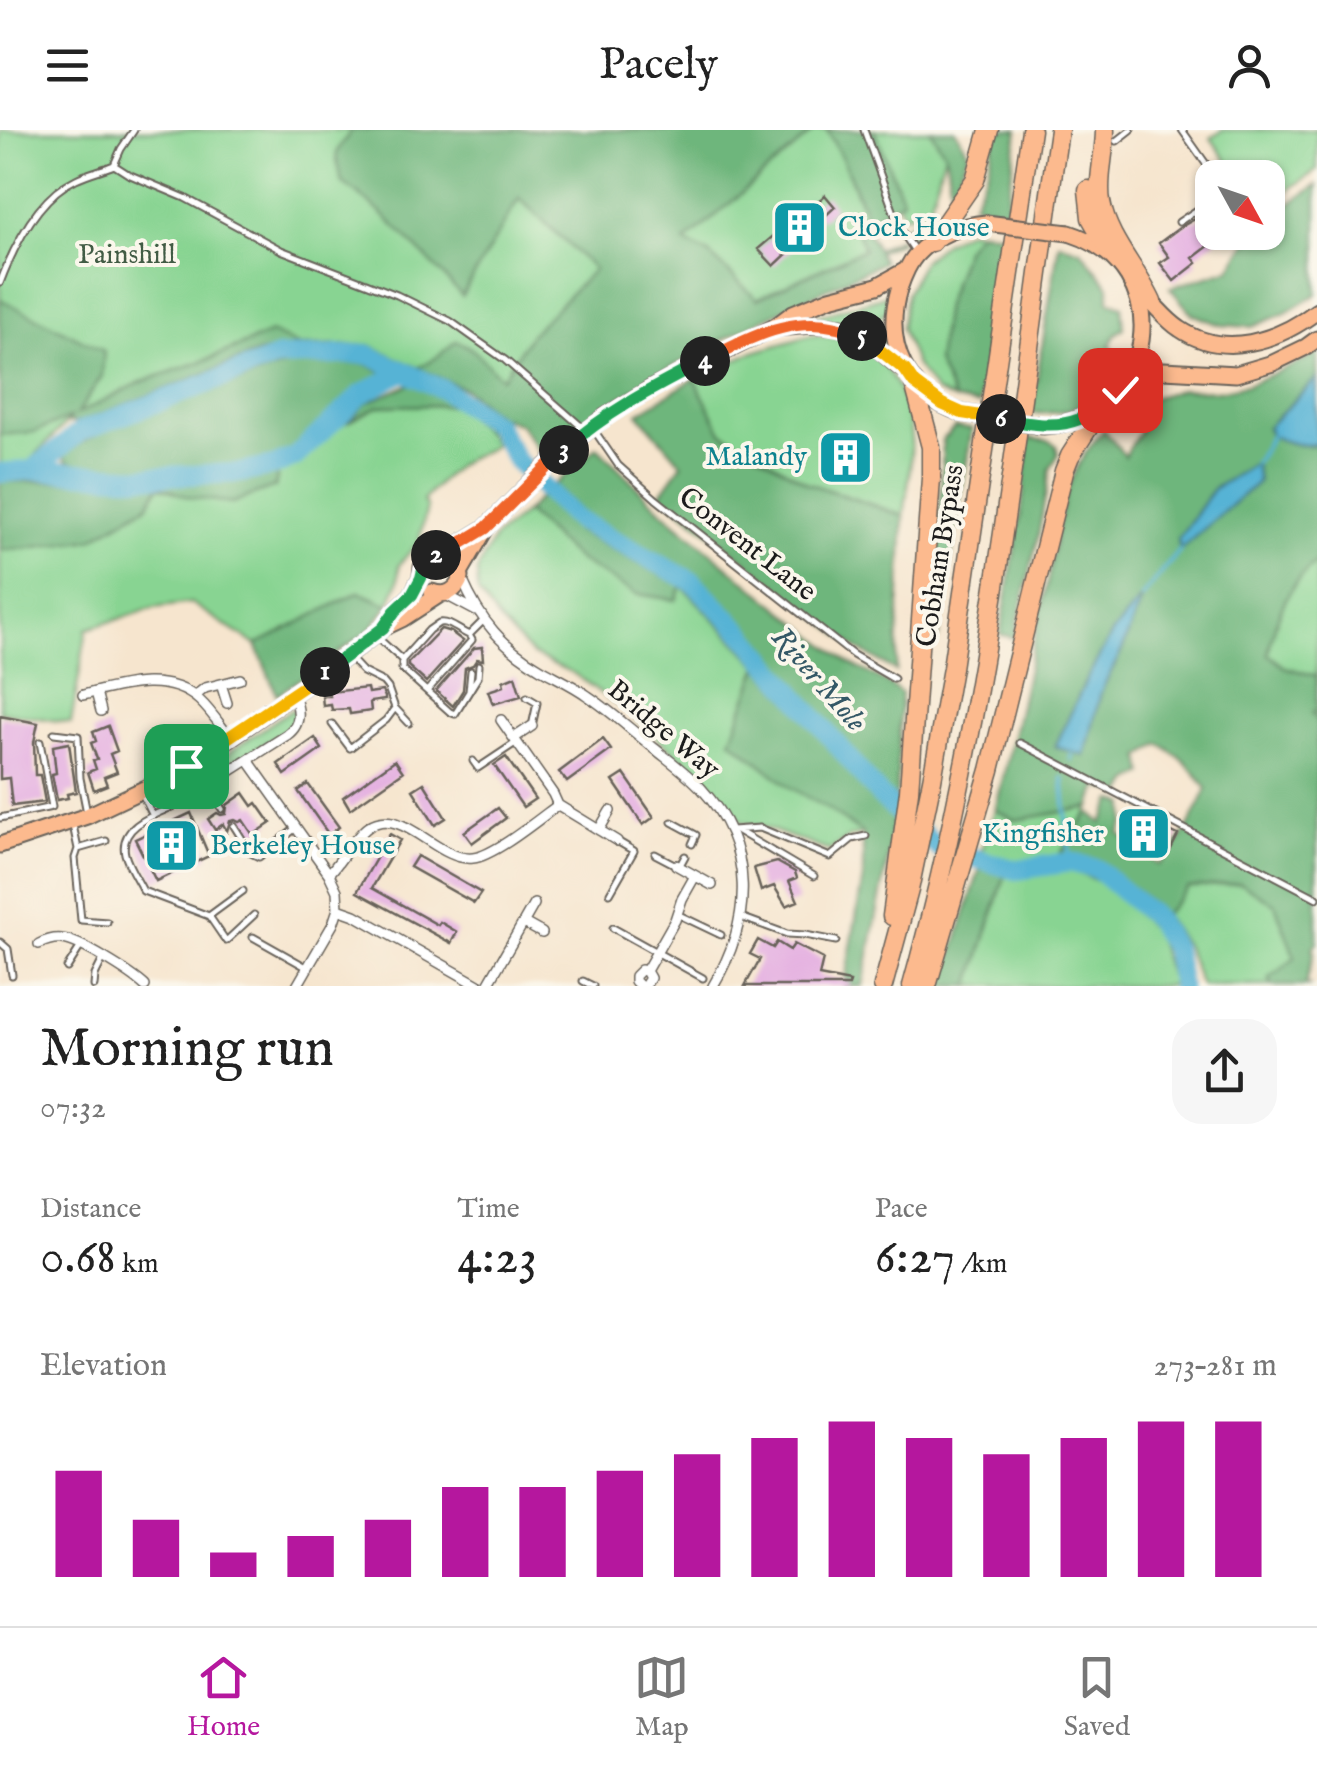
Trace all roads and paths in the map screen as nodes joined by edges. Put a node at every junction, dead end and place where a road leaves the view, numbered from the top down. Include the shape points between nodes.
1 (134, 130) edge
2 (864, 130) edge
3 (989, 130) edge
4 (1031, 130) edge
5 (1059, 130) edge
6 (1097, 130) edge
7 (1131, 130) edge
8 (1182, 130) edge
9 (1111, 136) edge
10 (1203, 160) edge
11 (114, 165) junction
12 (1195, 212) edge
13 (1180, 222) dead end
14 (925, 248) junction
15 (1114, 260) junction
16 (906, 270) junction
17 (0, 283) edge
18 (1133, 284) junction
19 (1152, 302) junction
20 (1317, 312) edge
21 (773, 328) junction
22 (1317, 338) edge
23 (910, 377) junction
24 (1120, 390) junction
25 (1104, 405) junction
26 (588, 429) junction
27 (486, 528) junction
28 (443, 554) junction
29 (461, 574) junction
30 (421, 578) junction
31 (441, 595) junction
32 (476, 611) junction
33 (484, 620) junction
34 (379, 631) junction
35 (470, 637) junction
36 (478, 647) dead end
37 (470, 653) dead end
38 (348, 656) junction
39 (402, 660) junction
40 (479, 665) dead end
41 (472, 671) dead end
42 (240, 679) dead end
43 (894, 679) dead end
44 (221, 684) junction
45 (427, 691) junction
46 (96, 692) junction
47 (293, 694) junction
48 (468, 694) junction
49 (82, 695) dead end
50 (195, 696) junction
51 (528, 697) dead end
52 (226, 704) dead end
53 (395, 708) junction
54 (101, 712) dead end
55 (501, 720) dead end
56 (408, 723) dead end
57 (332, 724) dead end
58 (532, 726) joint
59 (54, 733) dead end
60 (230, 738) junction
61 (515, 740) junction
62 (40, 742) dead end
63 (1020, 743) dead end
64 (248, 760) junction
65 (473, 761) dead end
66 (186, 766) junction
67 (206, 784) junction
68 (141, 791) junction
69 (180, 803) dead end
70 (558, 806) junction
71 (222, 809) dead end
72 (610, 811) dead end
73 (153, 816) junction
74 (0, 818) edge
75 (63, 818) junction
76 (672, 822) dead end
77 (234, 826) dead end
78 (296, 828) junction
79 (599, 830) junction
80 (733, 830) junction
81 (866, 836) dead end
82 (617, 840) joint
83 (106, 841) dead end
84 (0, 844) edge
85 (692, 844) dead end
86 (78, 849) junction
87 (655, 854) dead end
88 (685, 856) dead end
89 (678, 866) junction
90 (328, 874) junction
91 (695, 876) junction
92 (814, 876) dead end
93 (712, 885) dead end
94 (902, 889) junction
95 (243, 890) dead end
96 (610, 893) dead end
97 (1317, 898) edge
98 (534, 904) dead end
99 (941, 906) junction
100 (338, 909) junction
101 (677, 914) junction
102 (254, 915) dead end
103 (208, 916) junction
104 (741, 917) junction
105 (108, 922) dead end
106 (524, 923) junction
107 (613, 928) dead end
108 (542, 934) dead end
109 (720, 935) dead end
110 (253, 937) dead end
111 (836, 941) dead end
112 (0, 942) edge
113 (39, 944) dead end
114 (81, 946) junction
115 (657, 952) junction
116 (103, 958) junction
117 (68, 968) dead end
118 (308, 968) junction
119 (12, 975) dead end
120 (703, 978) dead end
121 (583, 980) dead end
122 (94, 986) edge
123 (145, 986) edge
124 (298, 986) edge
125 (480, 986) edge
126 (488, 986) edge
127 (593, 986) edge
128 (640, 986) edge
129 (713, 986) edge
130 (883, 986) edge
131 (912, 986) edge
132 (927, 986) edge

1 - 11 lane
2 - 14 lane via 900,229
3 - 14 highway via 976,180
4 - 94 highway, Cobham Bypass via 932,780
5 - 99 highway, Cobham Bypass via 1008,500
6 - 15 highway via 1088,188 1091,218
7 - 9 lane
8 - 10 lane
9 - 19 highway via 1101,206
11 - 17 lane via 74,180 49,200
11 - 26 lane, Convent Lane via 281,250 450,320
12 - 13 lane
14 - 15 main road, bridge via 966,226 1012,224 1069,234
14 - 16 main road
15 - 18 main road
16 - 21 main road via 806,307
16 - 23 main road via 893,322
18 - 19 main road
18 - 24 main road via 1142,334
19 - 20 main road via 1194,338 1234,345 1288,331
21 - 23 main road via 843,328 868,340
21 - 26 main road via 650,389
22 - 24 main road via 1274,363 1236,374 1164,370
23 - 25 main road, bridge via 962,413 1043,426 1070,423
23 - 94 highway via 926,421 931,464
24 - 25 main road
25 - 99 highway via 1064,470 979,806
26 - 27 main road
26 - 43 lane, Convent Lane via 656,499 853,655
27 - 28 main road
27 - 29 main road
28 - 29 main road via 457,562
28 - 30 main road via 428,558
29 - 31 main road via 454,590
29 - 32 street, Bridge Way
30 - 31 main road
30 - 34 main road
31 - 32 street, Bridge Way
31 - 34 main road
32 - 33 street, Bridge Way
33 - 35 lane
33 - 80 street, Bridge Way via 518,654 592,698 689,777
34 - 38 main road
34 - 39 lane
35 - 36 lane
35 - 37 lane
35 - 39 lane via 445,622
35 - 45 lane
38 - 47 main road
38 - 53 lane via 383,682
39 - 45 lane via 402,669
40 - 48 lane
41 - 48 lane
42 - 44 street
44 - 50 street
44 - 52 street
45 - 48 lane via 455,714
46 - 49 street
46 - 50 street via 156,683
46 - 54 street
47 - 60 main road
47 - 64 street via 295,728
50 - 60 street
51 - 58 lane via 538,702
53 - 56 lane
53 - 57 lane via 350,748
55 - 61 street
58 - 61 street
59 - 75 lane via 78,736 80,778
60 - 66 main road
61 - 65 lane via 478,768
61 - 70 street
62 - 75 lane
63 - 97 lane
64 - 67 street
64 - 78 street
66 - 67 street
66 - 68 main road
67 - 71 lane
68 - 73 lane
68 - 75 main road
69 - 73 lane
70 - 79 street
70 - 90 street via 478,858 456,856 394,822 375,823
72 - 79 street
73 - 103 lane via 131,830 125,844 143,891
74 - 75 lane
75 - 84 main road
75 - 86 lane
76 - 85 lane via 696,835
77 - 78 lane via 259,856
78 - 90 street
79 - 82 street
80 - 81 lane via 760,828 830,857
80 - 92 lane
80 - 104 street, Bridge Way
82 - 96 lane via 634,851
83 - 86 lane
86 - 105 lane via 81,920
87 - 89 lane
88 - 89 lane
89 - 91 street
90 - 100 street
91 - 93 street
91 - 101 street
94 - 130 highway, Cobham Bypass
95 - 103 lane
98 - 106 street
99 - 131 highway, Cobham Bypass
99 - 132 highway
100 - 118 street
100 - 125 street
101 - 109 lane
101 - 115 street
102 - 103 lane via 226,940
104 - 111 lane via 787,934
104 - 129 street, Bridge Way
106 - 108 street
106 - 126 street
107 - 115 lane
110 - 118 lane
112 - 119 lane via 8,949
113 - 114 street via 62,938
114 - 116 street
114 - 117 lane
115 - 120 lane
115 - 128 street via 646,971 650,978
116 - 122 lane
116 - 123 street
118 - 124 street
121 - 127 lane

